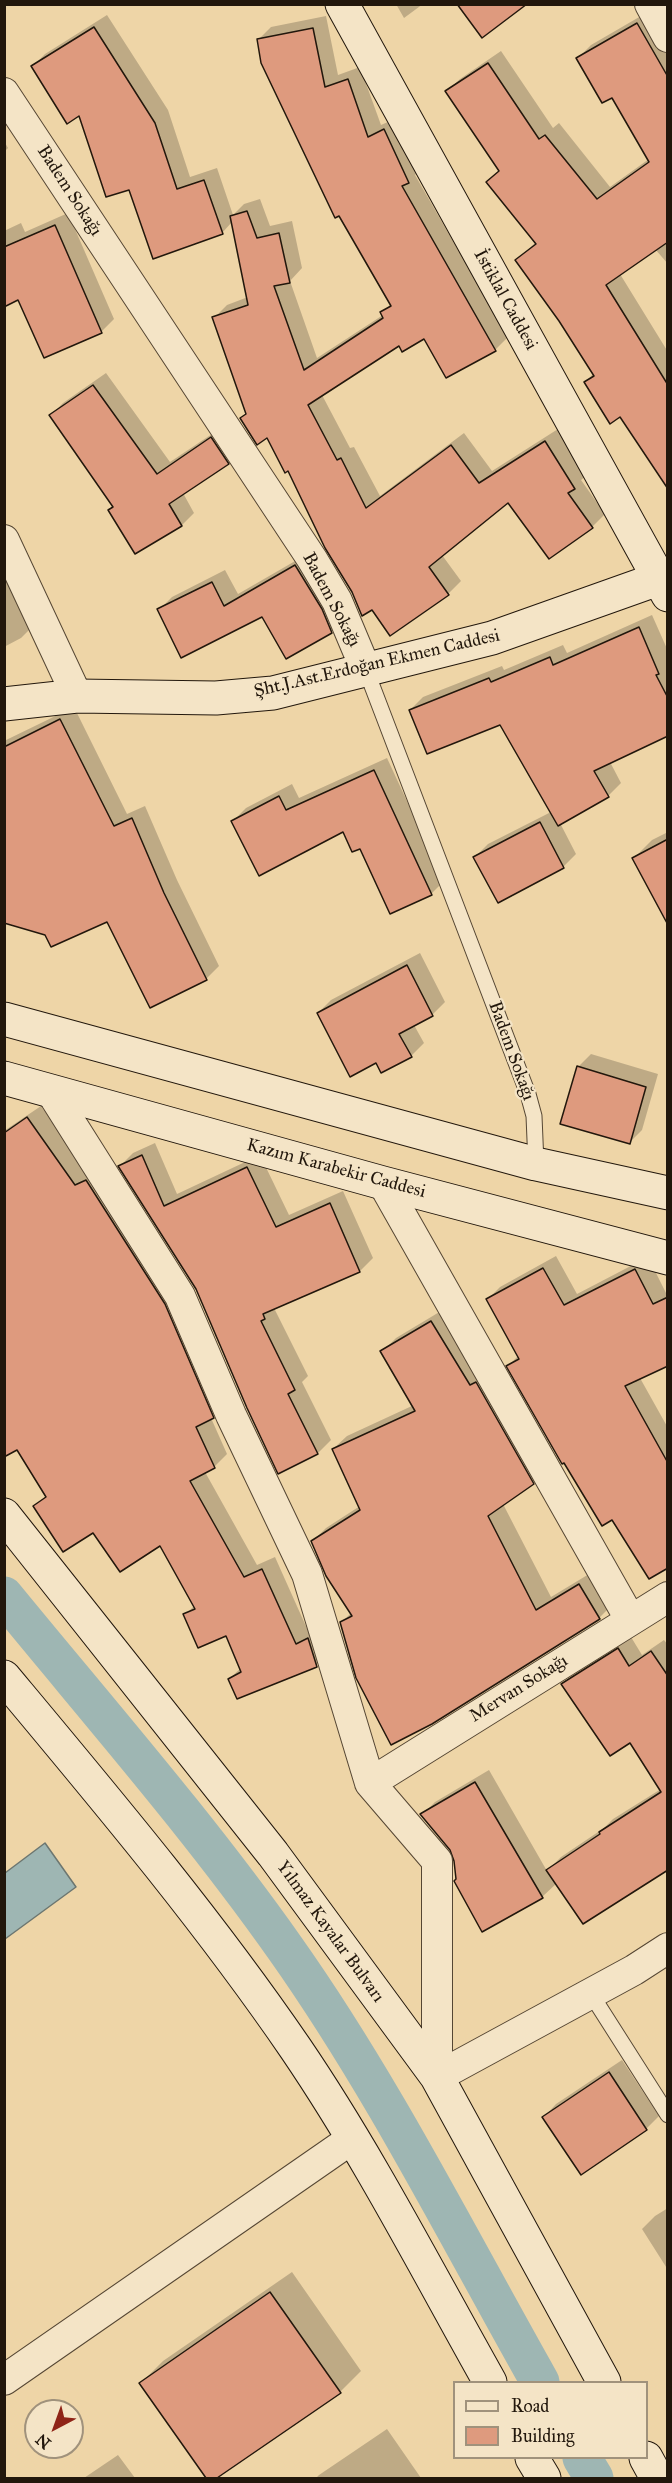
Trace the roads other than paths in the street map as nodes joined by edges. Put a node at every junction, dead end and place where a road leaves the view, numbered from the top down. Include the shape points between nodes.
1 (342, 4) edge
2 (650, 4) edge
3 (668, 37) edge
4 (4, 93) edge
5 (4, 540) edge
6 (664, 582) edge
7 (366, 669) junction
8 (77, 696) junction
9 (4, 704) edge
10 (4, 1019) edge
11 (4, 1078) edge
12 (50, 1090) junction
13 (536, 1164) junction
14 (383, 1183) junction
15 (668, 1193) edge
16 (668, 1258) edge
17 (4, 1515) edge
18 (668, 1597) edge
19 (630, 1619) junction
20 (4, 1677) edge
21 (370, 1783) junction
22 (668, 1948) edge
23 (591, 1994) junction
24 (437, 2077) junction
25 (668, 2115) edge
26 (353, 2138) junction
27 (4, 2380) edge
28 (489, 2381) edge
29 (603, 2381) edge
30 (533, 2459) edge
31 (647, 2459) edge
32 (544, 2478) edge
33 (657, 2478) edge

1 - 6 street, İstiklal Caddesi
2 - 3 street
4 - 7 street, Badem Sokağı via 312,559 337,601
5 - 8 street
6 - 7 street, Şht.J.Ast.Erdoğan Ekmen Caddesi via 492,638
7 - 8 street, Şht.J.Ast.Erdoğan Ekmen Caddesi via 273,693 216,698
7 - 13 lane, Badem Sokağı via 528,1094 534,1116
8 - 9 street, Şht.J.Ast.Erdoğan Ekmen Caddesi
10 - 13 street
11 - 12 street, Kazım Karabekir Caddesi
12 - 14 street, Kazım Karabekir Caddesi
12 - 21 street via 180,1296 231,1415 307,1574
13 - 15 street
14 - 16 street, Kazım Karabekir Caddesi
14 - 19 street
17 - 24 street, Yılmaz Kayalar Bulvarı via 273,1854
18 - 19 street, Mervan Sokağı
19 - 21 street, Mervan Sokağı
20 - 26 street via 116,1811 225,1953 296,2048
21 - 24 street via 437,1861
22 - 23 street
23 - 24 street
23 - 25 lane
24 - 29 street, Yılmaz Kayalar Bulvarı
26 - 27 street
26 - 28 street
30 - 32 street
31 - 33 street

